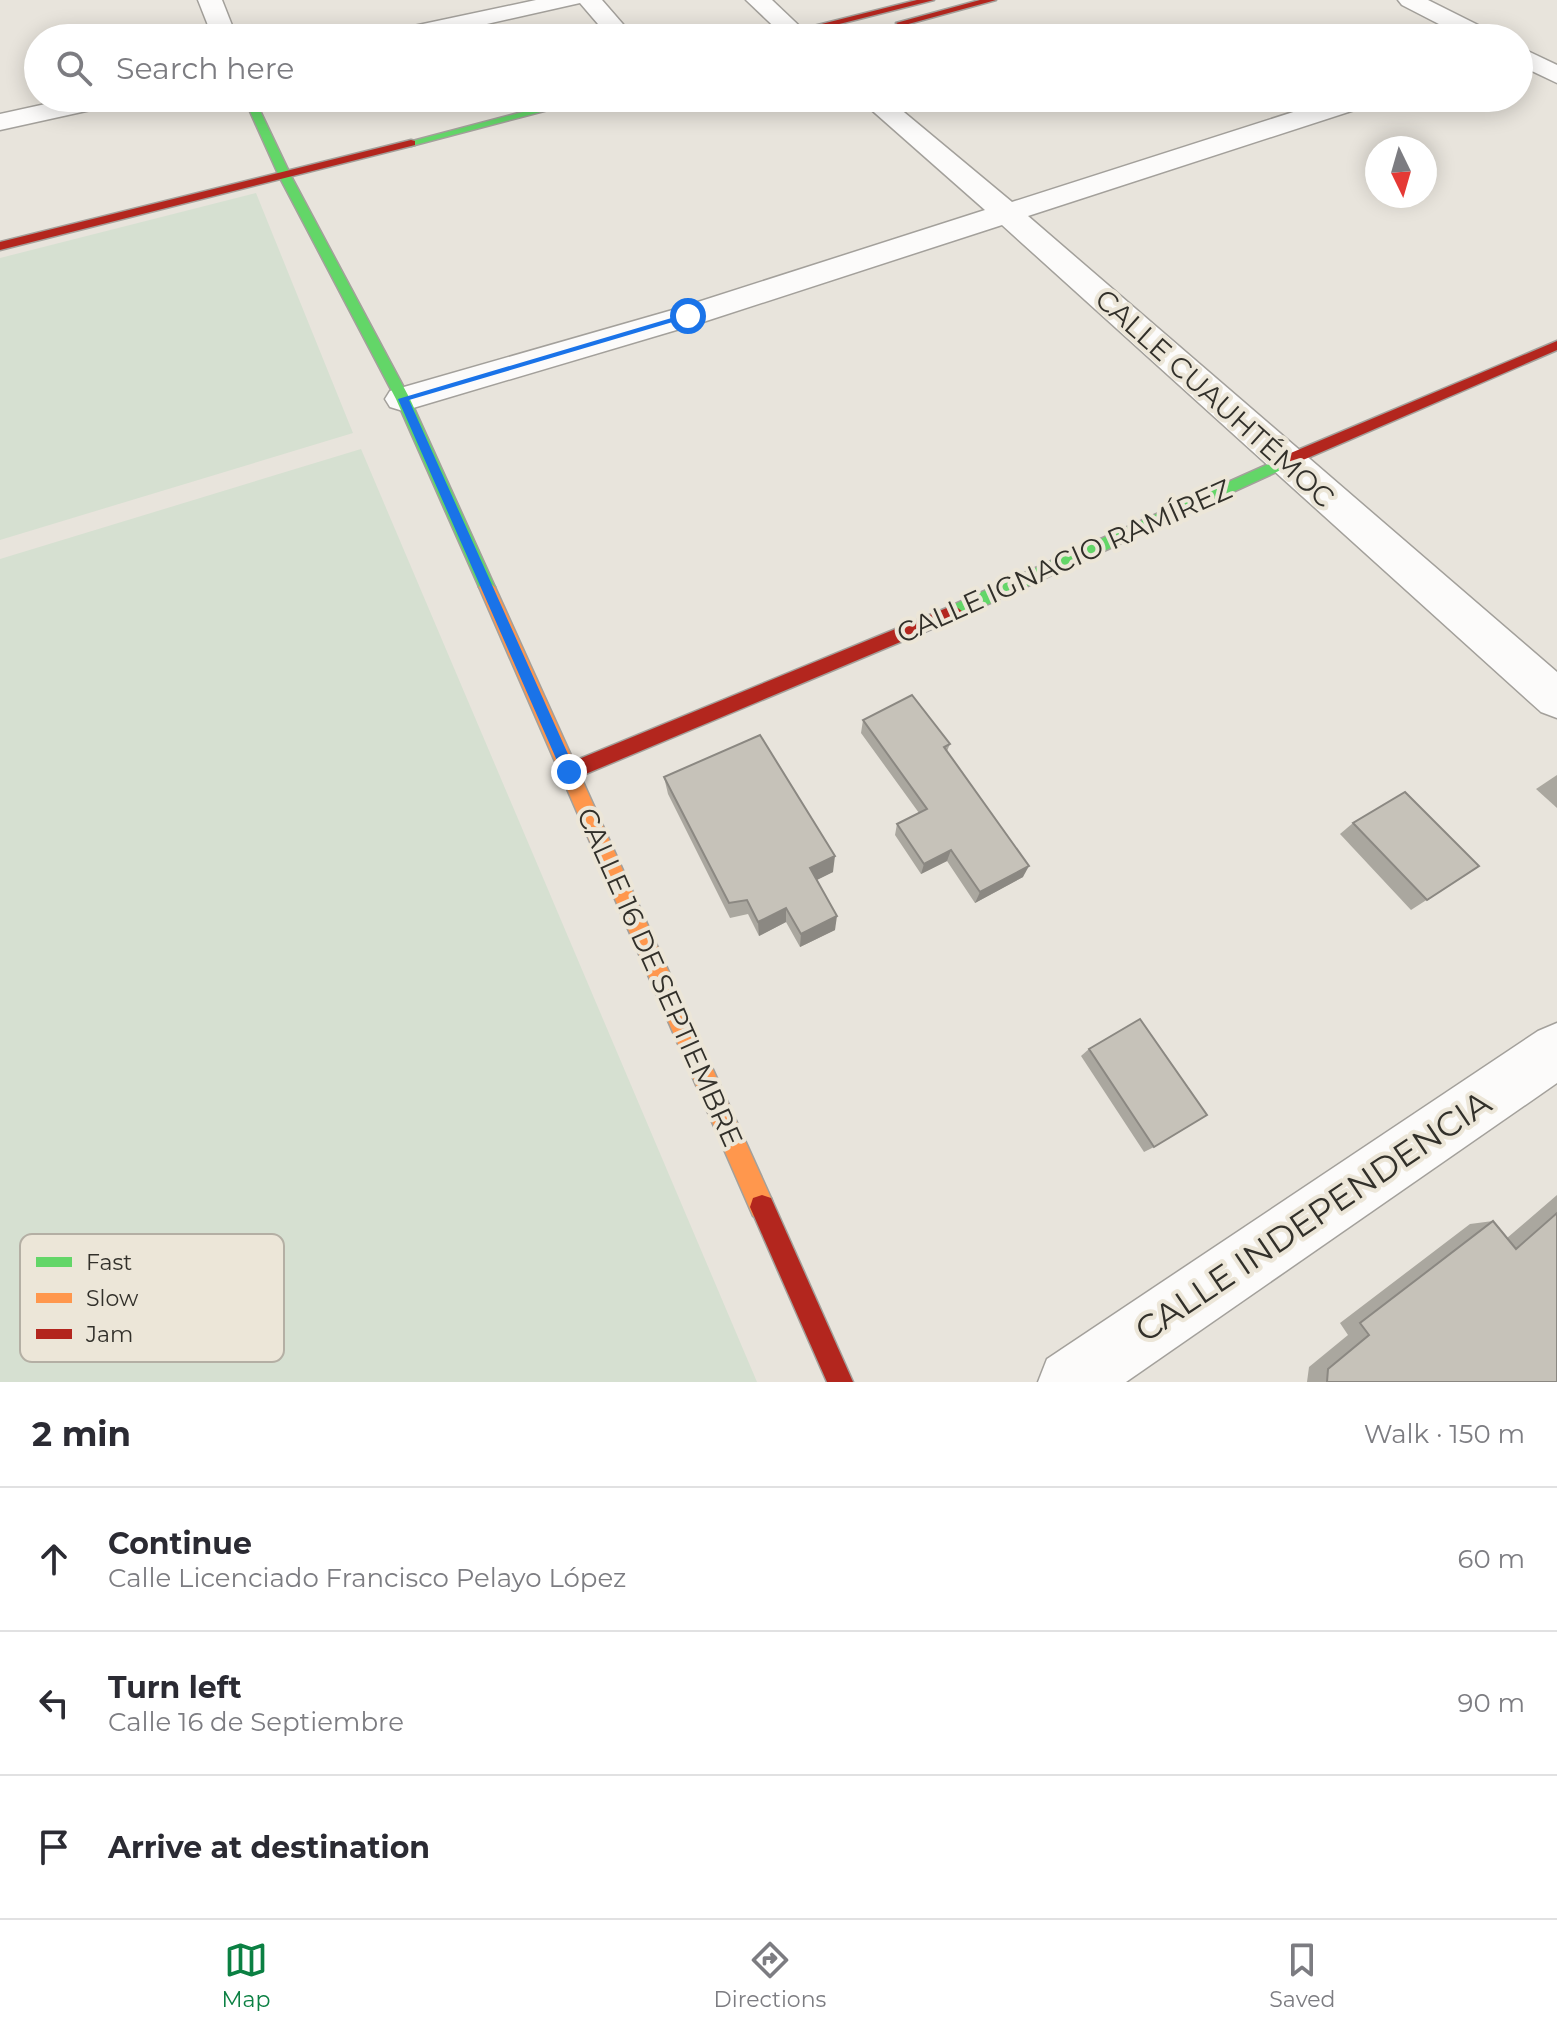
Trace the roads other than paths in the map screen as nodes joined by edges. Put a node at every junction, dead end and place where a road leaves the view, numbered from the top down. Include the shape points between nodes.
1 (210, 0) edge
2 (570, 0) edge
3 (589, 0) edge
4 (758, 0) edge
5 (929, 0) edge
6 (991, 0) edge
7 (1410, 0) edge
8 (219, 24) edge
9 (456, 24) edge
10 (610, 24) edge
11 (778, 24) edge
12 (835, 24) edge
13 (896, 24) edge
14 (1457, 24) edge
15 (1544, 40) dead end
16 (1533, 44) edge
17 (1533, 62) edge
18 (1557, 75) edge
19 (45, 112) edge
20 (255, 112) edge
21 (458, 112) edge
22 (534, 112) edge
23 (888, 112) edge
24 (1321, 112) edge
25 (442, 116) dead end
26 (0, 122) edge
27 (285, 176) junction
28 (1008, 214) junction
29 (0, 246) edge
30 (1557, 345) edge
31 (403, 399) junction
32 (1285, 461) junction
33 (1557, 699) edge
34 (569, 772) junction
35 (1557, 1050) edge
36 (840, 1382) edge
37 (1070, 1382) edge

1 - 8 street
2 - 9 street
3 - 10 street
4 - 11 street
5 - 12 street
6 - 13 street
7 - 14 street
15 - 16 street
17 - 18 street
19 - 26 street
20 - 27 street, CALLE 16 DE SEPTIEMBRE
21 - 25 street
22 - 27 street
23 - 28 street, CALLE CUAUHTÉMOC
24 - 28 street
27 - 29 street
27 - 31 street, CALLE 16 DE SEPTIEMBRE
28 - 31 street
28 - 32 street, CALLE CUAUHTÉMOC
30 - 32 street, CALLE IGNACIO RAMÍREZ
31 - 34 street, CALLE 16 DE SEPTIEMBRE
32 - 33 street, CALLE CUAUHTÉMOC
32 - 34 street, CALLE IGNACIO RAMÍREZ via 923,626
34 - 36 street, CALLE 16 DE SEPTIEMBRE
35 - 37 street, CALLE INDEPENDENCIA

